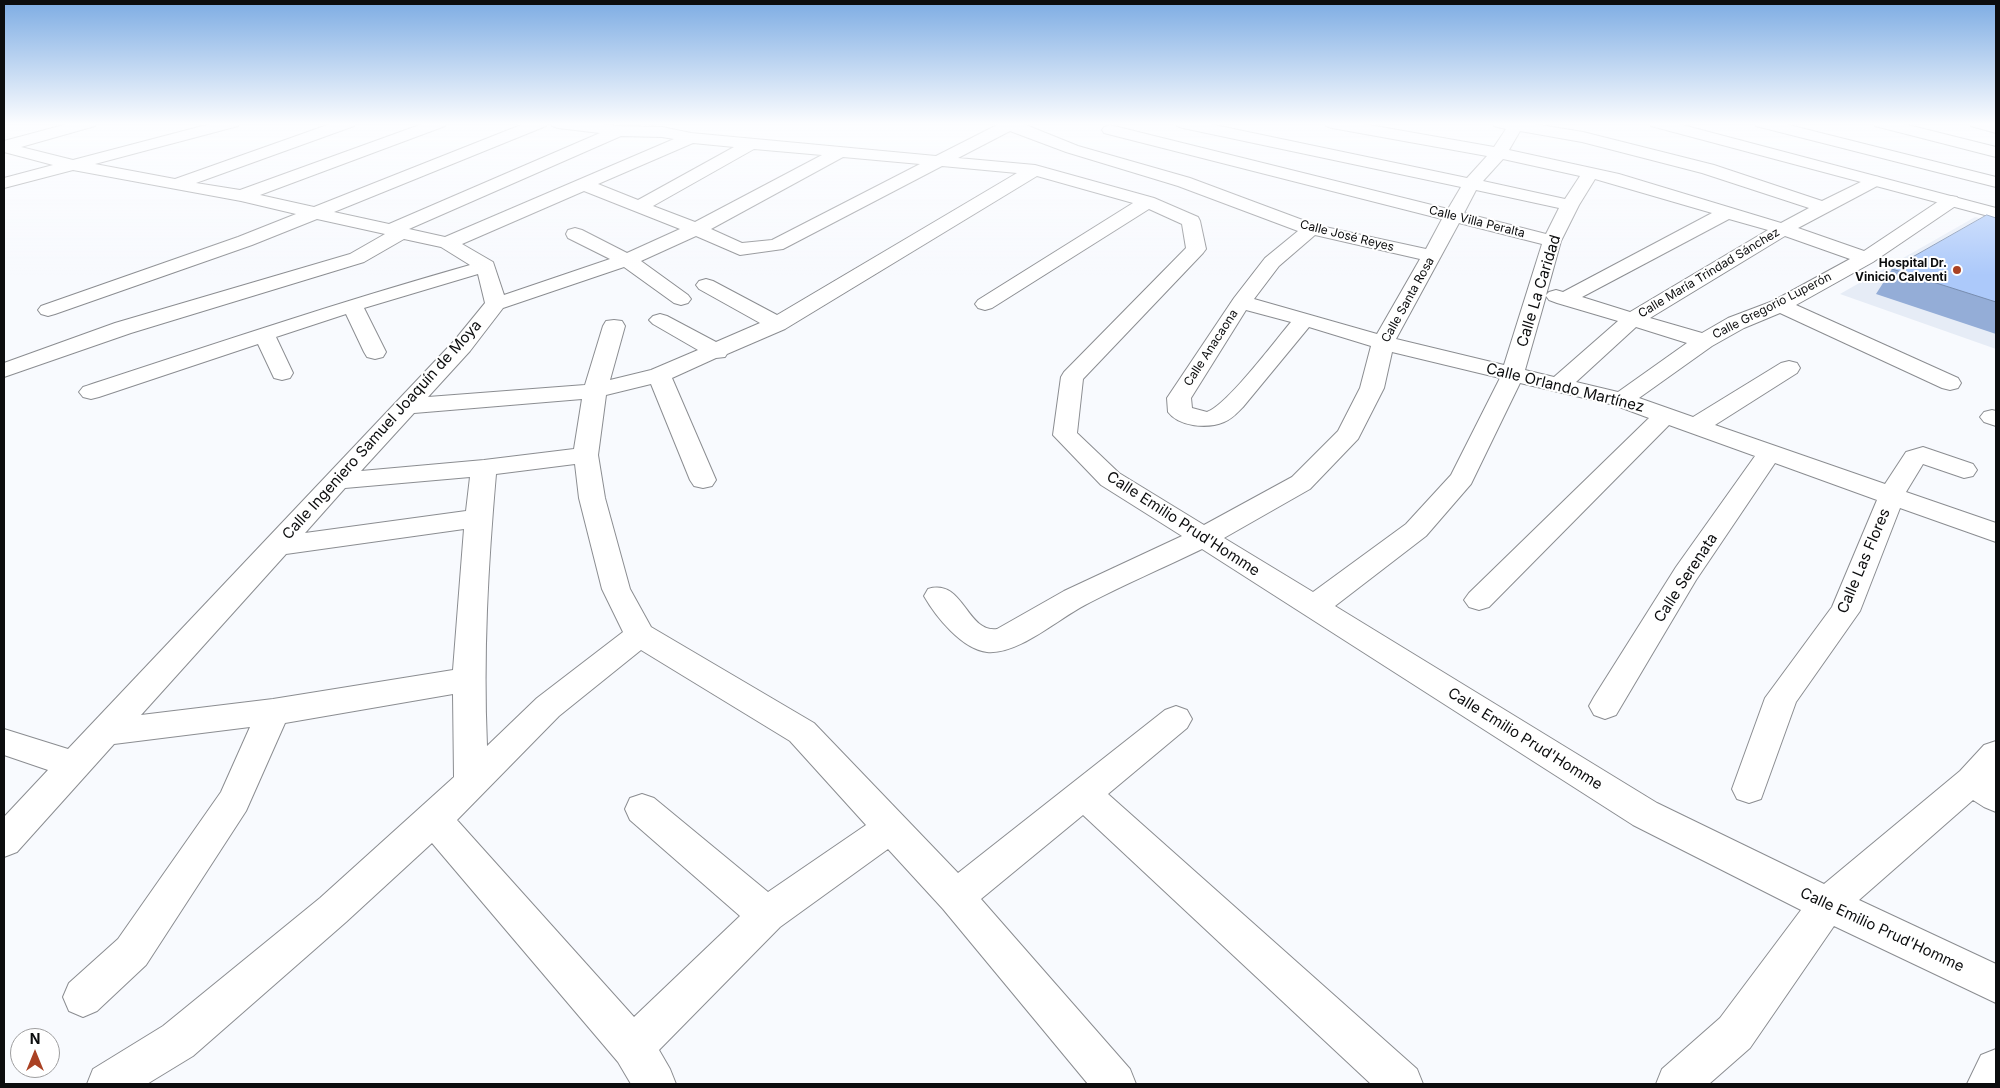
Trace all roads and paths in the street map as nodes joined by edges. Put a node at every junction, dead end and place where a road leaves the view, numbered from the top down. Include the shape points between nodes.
1 (1590, 173) edge
2 (39, 174) edge
3 (121, 174) edge
4 (205, 174) edge
5 (301, 174) edge
6 (410, 174) edge
7 (525, 174) edge
8 (610, 174) edge
9 (698, 174) edge
10 (799, 174) edge
11 (911, 174) edge
12 (1029, 174) edge
13 (1048, 174) edge
14 (1156, 174) edge
15 (1284, 174) edge
16 (1423, 174) edge
17 (1480, 174) edge
18 (1594, 174) edge
19 (1722, 174) edge
20 (1846, 174) edge
21 (1964, 174) edge
22 (1873, 181) junction
23 (1996, 182) edge
24 (4, 183) edge
25 (176, 184) junction
26 (1471, 184) junction
27 (585, 185) junction
28 (241, 196) junction
29 (1951, 201) junction
30 (1148, 202) junction
31 (1570, 205) junction
32 (640, 206) junction
33 (1823, 208) junction
34 (313, 212) junction
35 (1726, 213) junction
36 (1996, 213) edge
37 (1452, 216) junction
38 (696, 229) junction
39 (1311, 229) junction
40 (1783, 229) junction
41 (396, 232) junction
42 (575, 234) dead end
43 (1552, 241) junction
44 (447, 243) junction
45 (1432, 256) junction
46 (1866, 258) junction
47 (627, 260) junction
48 (486, 266) junction
49 (706, 285) dead end
50 (1538, 290) junction
51 (681, 299) dead end
52 (1564, 299) junction
53 (1241, 302) junction
54 (496, 304) junction
55 (985, 304) dead end
56 (352, 305) junction
57 (1780, 305) junction
58 (48, 310) dead end
59 (1305, 318) junction
60 (1633, 319) junction
61 (660, 320) dead end
62 (777, 324) junction
63 (614, 326) dead end
64 (264, 334) junction
65 (1704, 341) junction
66 (1383, 343) junction
67 (375, 352) dead end
68 (717, 352) junction
69 (1789, 368) dead end
70 (4, 370) edge
71 (282, 373) dead end
72 (1513, 374) junction
73 (658, 375) junction
74 (1950, 383) dead end
75 (1559, 385) junction
76 (91, 392) dead end
77 (595, 392) junction
78 (1622, 400) junction
79 (407, 406) junction
80 (1664, 416) junction
81 (1696, 426) junction
82 (1770, 452) junction
83 (586, 455) junction
84 (484, 468) junction
85 (1964, 470) dead end
86 (703, 480) dead end
87 (338, 481) junction
88 (1892, 494) junction
89 (479, 518) junction
90 (1996, 533) edge
91 (1202, 538) junction
92 (277, 546) junction
93 (938, 596) dead end
94 (1480, 600) dead end
95 (1314, 607) junction
96 (640, 635) junction
97 (468, 679) junction
98 (1605, 706) dead end
99 (273, 712) junction
100 (1176, 719) dead end
101 (105, 732) junction
102 (4, 742) edge
103 (74, 765) junction
104 (1988, 778) edge
105 (471, 782) junction
106 (1750, 789) dead end
107 (1084, 794) junction
108 (642, 809) dead end
109 (434, 819) junction
110 (891, 827) junction
111 (4, 841) edge
112 (956, 898) junction
113 (1827, 904) junction
114 (767, 915) junction
115 (1996, 984) edge
116 (82, 997) dead end
117 (633, 1047) junction
118 (1996, 1070) edge
119 (108, 1084) edge
120 (655, 1084) edge
121 (1115, 1084) edge
122 (1402, 1084) edge
123 (1676, 1084) edge
124 (1988, 1084) edge

1 - 31 street, Calle La Caridad
2 - 24 street
3 - 25 street
4 - 25 street
5 - 28 street
6 - 34 street
7 - 41 street
8 - 27 street
9 - 32 street
10 - 38 street
11 - 38 street via 776,244 740,248
12 - 62 street
13 - 30 street, Calle Emilio Prud'Homme
14 - 39 street, Calle José Reyes
15 - 37 street, Calle Villa Peralta
16 - 26 street
17 - 26 street, Calle Santa Rosa
18 - 35 street
19 - 33 street
20 - 22 street
21 - 23 street
22 - 29 street
22 - 33 street, Calle María Trindad Sánchez
25 - 28 street
26 - 31 street
26 - 37 street, Calle Santa Rosa
27 - 32 street
27 - 44 street
28 - 34 street
29 - 36 street
29 - 46 street, Calle Gregorio Luperón
30 - 55 street
30 - 91 street, Calle Emilio Prud'Homme via 1190,222 1196,249 1072,377 1065,436 1110,479
31 - 43 street, Calle La Caridad
32 - 38 street
33 - 40 street, Calle María Trindad Sánchez
34 - 41 street
34 - 58 street via 245,241
35 - 40 street
35 - 52 street
37 - 43 street, Calle Villa Peralta
37 - 45 street, Calle Santa Rosa
38 - 47 street
39 - 45 street, Calle José Reyes
39 - 53 street, Calle Anacaona via 1272,262
40 - 46 street
40 - 60 street, Calle María Trindad Sánchez
41 - 44 street
41 - 70 street via 357,258 123,328
42 - 47 street
43 - 50 street, Calle La Caridad
44 - 48 street
45 - 66 street, Calle Santa Rosa
46 - 57 street, Calle Gregorio Luperón
47 - 51 street
47 - 54 street
48 - 54 street
48 - 56 street
49 - 62 street
50 - 52 street
50 - 72 street, Calle La Caridad
52 - 60 street
53 - 59 street, Calle Orlando Martínez
53 - 59 street, Calle Anacaona via 1179,398 1180,412 1198,420 1219,417 1240,397
54 - 79 street, Calle Ingeniero Samuel Joaquín de Moya
56 - 64 street
56 - 67 street
57 - 65 street, Calle Gregorio Luperón via 1736,323
57 - 74 street
59 - 66 street, Calle Orlando Martínez
60 - 65 street
60 - 75 street, Calle María Trindad Sánchez
61 - 68 street
62 - 68 street
63 - 77 street
64 - 71 street
64 - 76 street
65 - 78 street, Calle Gregorio Luperón
66 - 72 street, Calle Orlando Martínez
66 - 91 street, Calle Santa Rosa via 1372,388 1350,434 1301,483
68 - 73 street
69 - 81 street
72 - 75 street, Calle Orlando Martínez
72 - 95 street, Calle La Caridad via 1462,478 1416,530
73 - 77 street
73 - 86 street
75 - 78 street, Calle Orlando Martínez
77 - 79 street
77 - 83 street
78 - 80 street, Calle Orlando Martínez
79 - 87 street, Calle Ingeniero Samuel Joaquín de Moya
80 - 81 street, Calle Orlando Martínez
80 - 94 street
81 - 82 street, Calle Orlando Martínez
82 - 88 street, Calle Orlando Martínez
82 - 98 street, Calle Serenata via 1686,574
83 - 84 street
83 - 96 street via 592,498 616,589
84 - 87 street
84 - 89 street
85 - 88 street, Calle Las Flores via 1923,456 1915,457
87 - 92 street, Calle Ingeniero Samuel Joaquín de Moya
88 - 90 street, Calle Orlando Martínez
88 - 106 street, Calle Las Flores via 1845,611 1780,698
89 - 92 street
89 - 97 street
91 - 93 street, Calle Santa Rosa via 1074,598 1006,638 995,641 983,640 973,633
91 - 95 street, Calle Emilio Prud'Homme
92 - 101 street, Calle Ingeniero Samuel Joaquín de Moya
95 - 113 street, Calle Emilio Prud'Homme via 1645,814
96 - 105 street via 548,707
96 - 110 street via 802,732
97 - 99 street
97 - 105 street
99 - 101 street
99 - 116 street via 234,801 132,952
100 - 107 street
101 - 103 street, Calle Ingeniero Samuel Joaquín de Moya
102 - 103 street
103 - 111 street, Calle Ingeniero Samuel Joaquín de Moya
104 - 113 street
105 - 109 street
107 - 112 street
107 - 122 street
108 - 114 street
109 - 117 street
109 - 119 street via 178,1041
110 - 112 street
110 - 114 street
112 - 121 street
113 - 115 street, Calle Emilio Prud'Homme
113 - 123 street via 1735,1033
114 - 117 street
117 - 120 street
118 - 124 street

